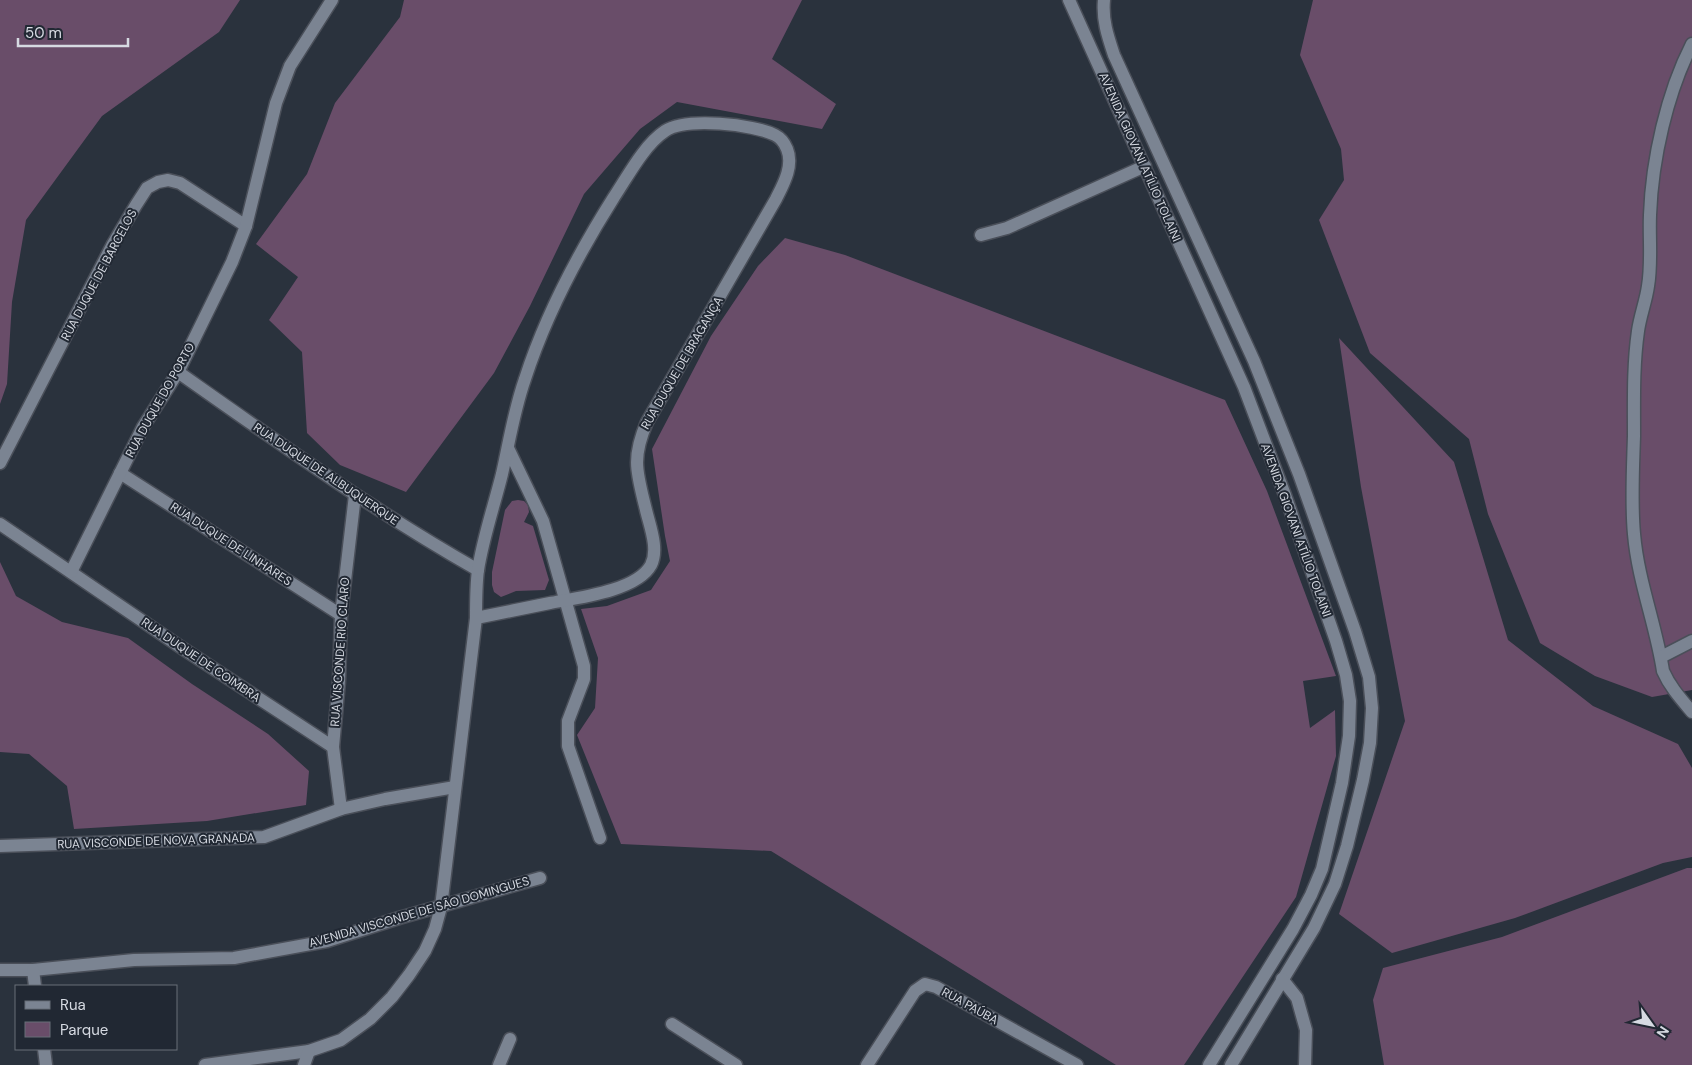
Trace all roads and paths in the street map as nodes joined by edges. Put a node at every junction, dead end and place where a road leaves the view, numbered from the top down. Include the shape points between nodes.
1 (332, 0) edge
2 (1069, 0) edge
3 (1104, 0) edge
4 (1692, 44) edge
5 (1145, 166) junction
6 (246, 226) junction
7 (980, 236) dead end
8 (178, 372) junction
9 (508, 448) junction
10 (0, 464) edge
11 (120, 473) junction
12 (355, 495) junction
13 (0, 524) edge
14 (478, 570) junction
15 (71, 572) junction
16 (565, 600) junction
17 (341, 615) junction
18 (476, 618) junction
19 (1692, 641) edge
20 (1661, 657) junction
21 (1692, 712) edge
22 (332, 747) junction
23 (455, 787) junction
24 (341, 809) junction
25 (600, 838) dead end
26 (0, 846) edge
27 (540, 878) dead end
28 (441, 907) junction
29 (0, 970) edge
30 (33, 970) junction
31 (1282, 979) junction
32 (35, 985) edge
33 (672, 1024) dead end
34 (510, 1039) dead end
35 (44, 1050) edge
36 (309, 1051) junction
37 (46, 1065) edge
38 (205, 1065) edge
39 (304, 1065) edge
40 (498, 1065) edge
41 (736, 1065) edge
42 (867, 1065) edge
43 (1077, 1065) edge
44 (1209, 1065) edge
45 (1232, 1065) edge
46 (1305, 1065) edge

1 - 6 street, RUA DUQUE DO PORTO via 286,75
2 - 5 street, AVENIDA GIOVANI ATÍLIO TOLAINI
3 - 31 street, AVENIDA GIOVANI ATÍLIO TOLAINI via 1106,32 1114,55 1254,361 1355,630 1369,677 1372,708 1370,743 1347,846 1335,884 1314,928
4 - 20 street via 1674,86 1657,153 1650,214 1648,286 1638,331 1635,366 1634,535
5 - 7 street via 1007,228
5 - 44 street, AVENIDA GIOVANI ATÍLIO TOLAINI via 1247,396 1285,495 1336,641 1350,701 1342,783 1322,869 1292,929
6 - 8 street, RUA DUQUE DO PORTO via 232,262
6 - 10 street, RUA DUQUE DE BARCELOS via 180,183 168,180 147,188 113,244
8 - 11 street, RUA DUQUE DO PORTO via 143,427
8 - 12 street, RUA DUQUE DE ALBUQUERQUE
9 - 14 street
9 - 16 street via 543,522
9 - 16 street, RUA DUQUE DE BRAGANÇA via 524,381 568,275 632,169 654,141 681,125 707,123 762,130 783,142 789,163 776,199 639,439 637,474 654,544 652,564 636,580 600,594
11 - 15 street, RUA DUQUE DO PORTO
11 - 17 street, RUA DUQUE DE LINHARES
12 - 14 street, RUA DUQUE DE ALBUQUERQUE
12 - 17 street, RUA VISCONDE RIO CLARO
13 - 15 street
14 - 18 street
15 - 22 street, RUA DUQUE DE COIMBRA
16 - 18 street, RUA DUQUE DE BRAGANÇA
16 - 25 street via 584,666 584,679 568,721 568,746
17 - 22 street, RUA VISCONDE RIO CLARO
18 - 23 street
19 - 20 street
20 - 21 street via 1667,681
22 - 24 street, RUA VISCONDE RIO CLARO
23 - 24 street, RUA VISCONDE DE NOVA GRANADA
23 - 28 street
24 - 26 street, RUA VISCONDE DE NOVA GRANADA via 264,837
27 - 28 street, AVENIDA VISCONDE DE SÃO DOMINGUES
28 - 30 street, AVENIDA VISCONDE DE SÃO DOMINGUES via 327,941 234,958 134,960
28 - 36 street via 425,951 392,997 341,1040
29 - 30 street, AVENIDA VISCONDE DE SÃO DOMINGUES
30 - 32 street
31 - 45 street, AVENIDA GIOVANI ATÍLIO TOLAINI
31 - 46 street via 1297,998 1306,1030
33 - 41 street
34 - 40 street
35 - 37 street
36 - 38 street
36 - 39 street
42 - 43 street, RUA PAÚBA via 911,996 925,984 936,987

